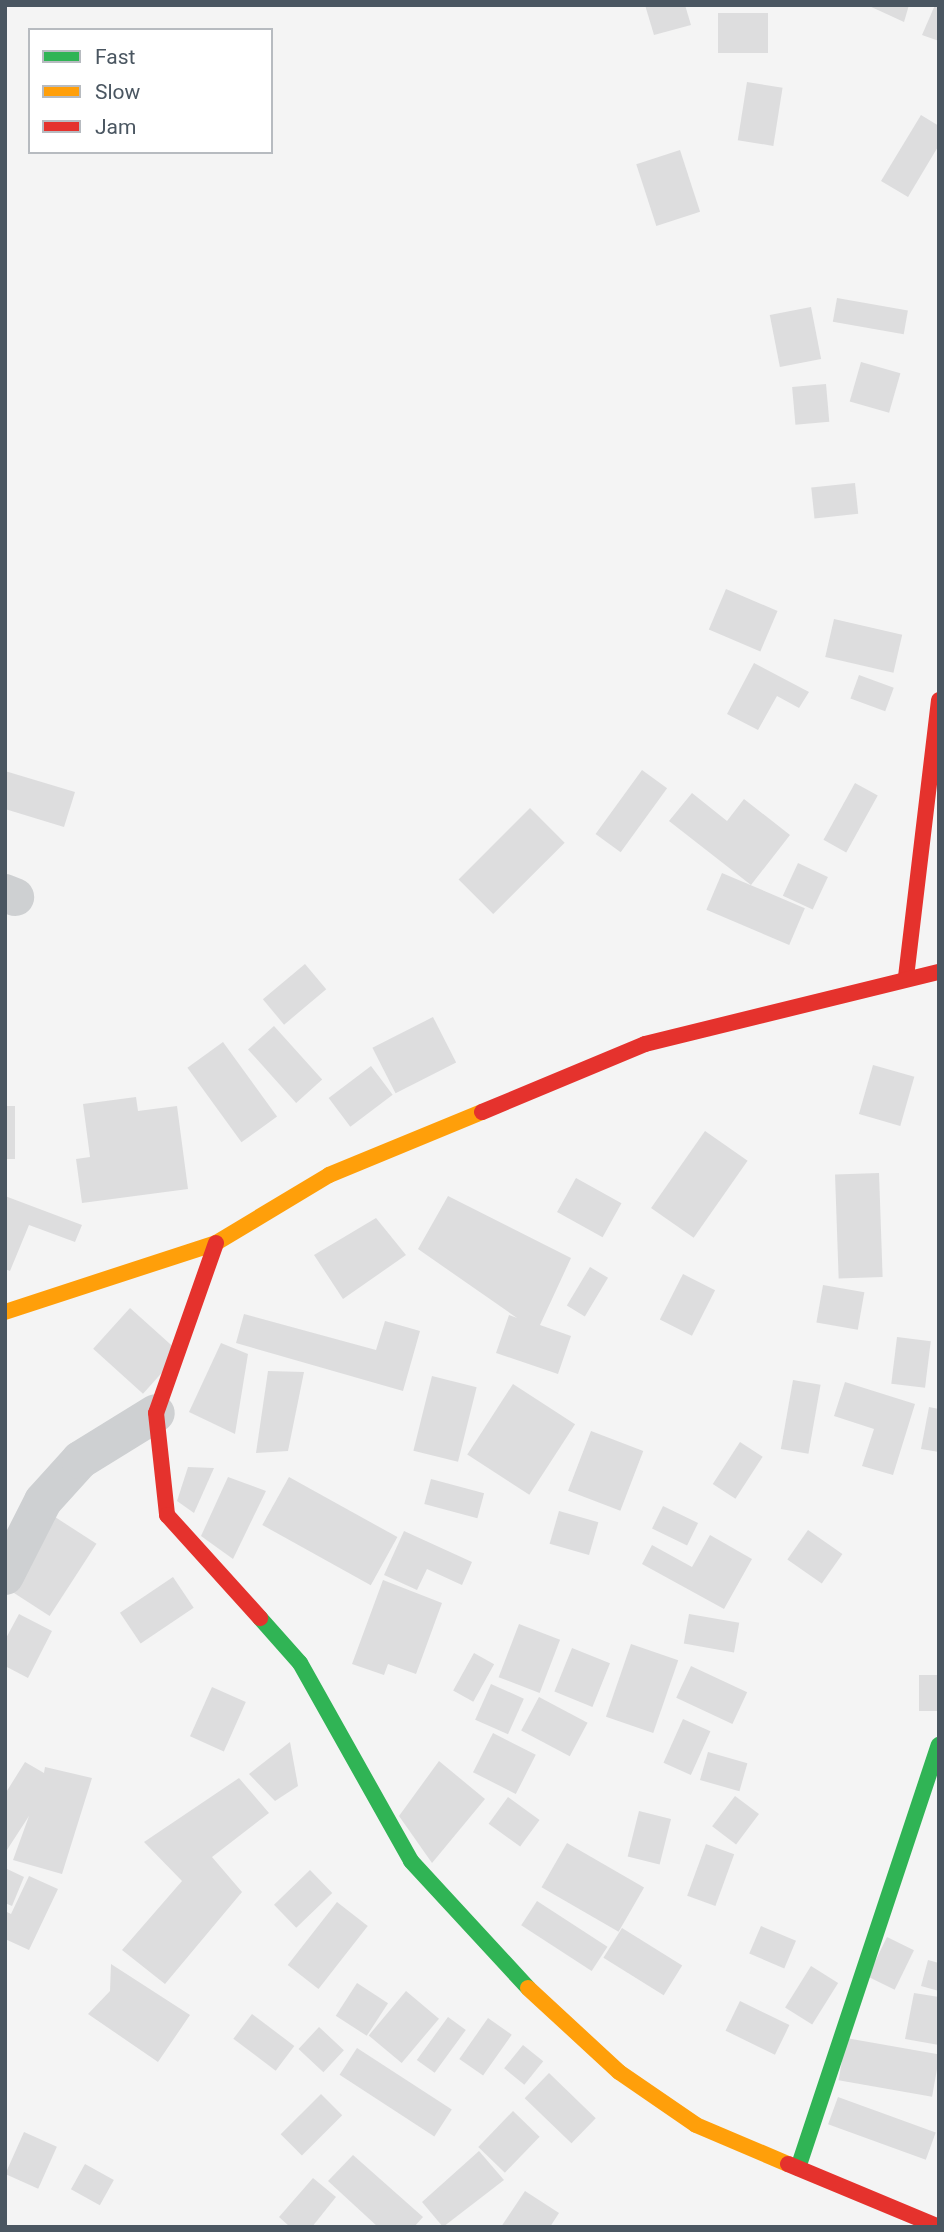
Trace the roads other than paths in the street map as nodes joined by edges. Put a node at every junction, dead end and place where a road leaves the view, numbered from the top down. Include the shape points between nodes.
1 (939, 700) edge
2 (939, 972) edge
3 (906, 977) junction
4 (216, 1243) junction
5 (5, 1312) edge
6 (156, 1413) junction
7 (5, 1576) edge
8 (939, 1745) edge
9 (798, 2168) junction
10 (889, 2217) edge
11 (939, 2227) edge

1 - 3 street
2 - 3 street
3 - 4 street via 645,1044 329,1175
4 - 5 street
4 - 6 street
6 - 7 street via 80,1460 43,1501
6 - 9 street via 167,1515 300,1663 411,1861 529,1989 619,2072 696,2125
8 - 9 street
9 - 10 street
10 - 11 street

